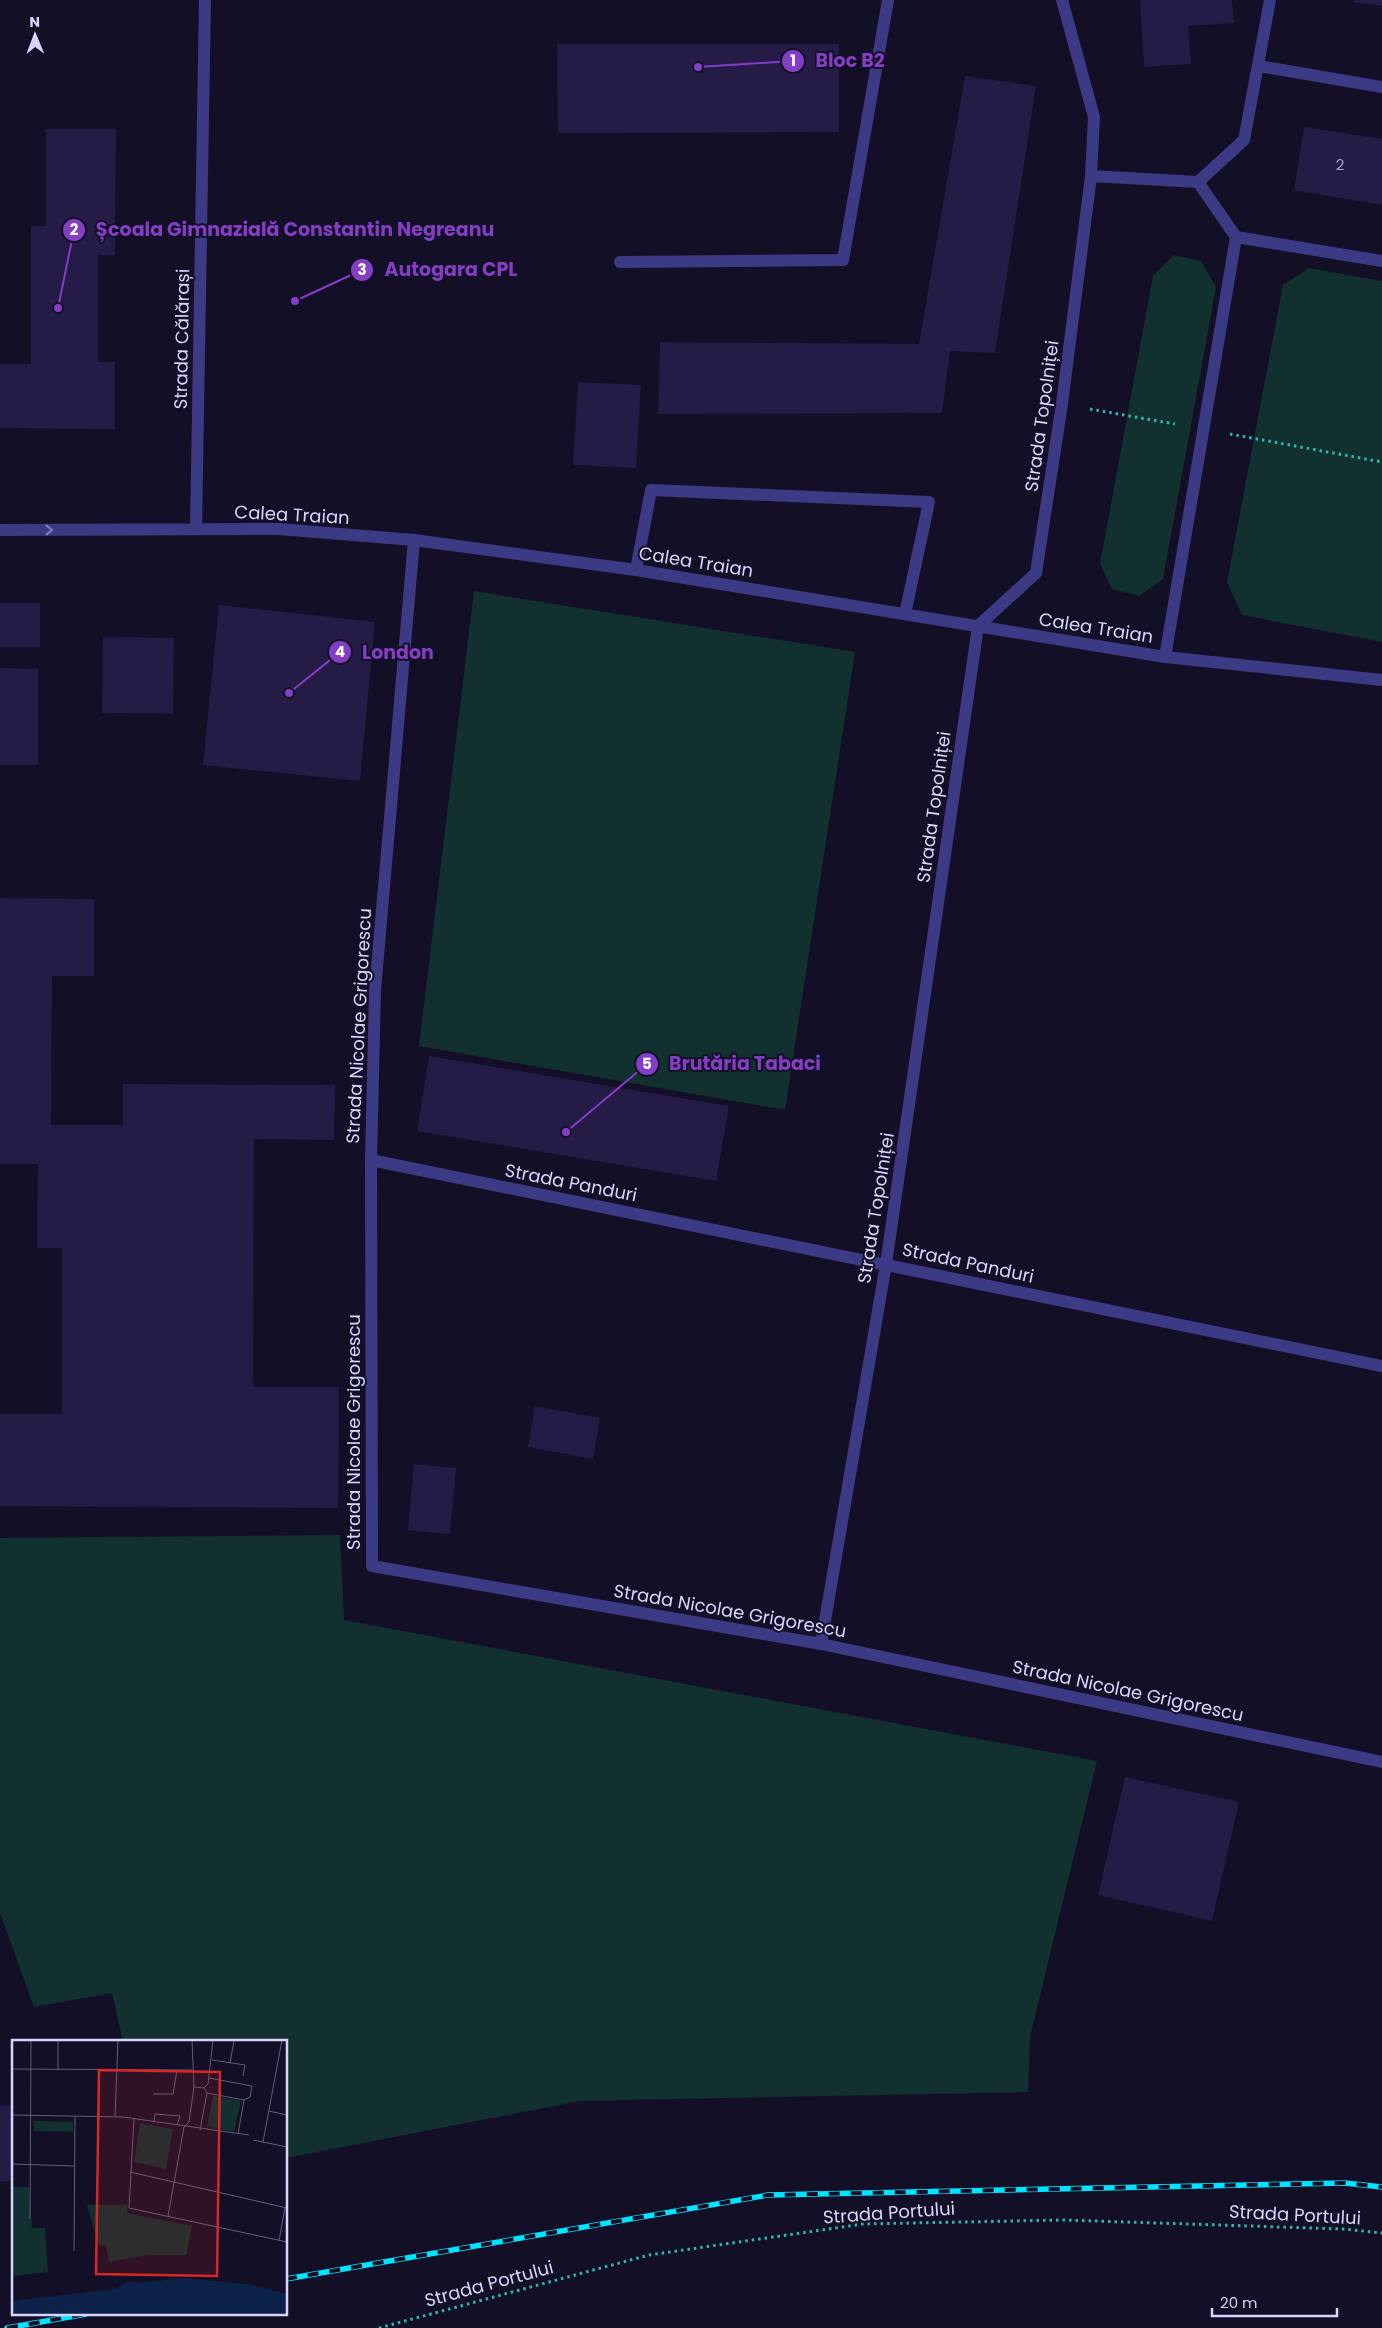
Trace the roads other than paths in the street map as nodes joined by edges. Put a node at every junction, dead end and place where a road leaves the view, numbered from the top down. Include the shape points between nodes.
1 (205, 0) edge
2 (888, 0) edge
3 (1062, 0) edge
4 (1270, 0) edge
5 (1259, 66) junction
6 (1382, 87) edge
7 (1091, 176) junction
8 (1198, 182) junction
9 (1236, 237) junction
10 (1382, 261) edge
11 (620, 262) dead end
12 (196, 529) junction
13 (0, 530) edge
14 (414, 540) junction
15 (636, 570) junction
16 (905, 614) junction
17 (978, 626) junction
18 (1166, 657) junction
19 (1382, 680) edge
20 (371, 1160) junction
21 (886, 1264) junction
22 (1382, 1366) edge
23 (820, 1644) junction
24 (1382, 1762) edge

1 - 12 street, Strada Călărași
2 - 11 street via 843,260
3 - 7 street, Strada Topolniței via 1094,116
4 - 5 street
5 - 6 street
5 - 8 street via 1244,140
7 - 8 street
7 - 17 street, Strada Topolniței via 1062,404 1036,573
8 - 9 street
9 - 10 street
9 - 18 street
13 -> 12 street, Calea Traian
12 - 14 street, Calea Traian via 278,529
14 - 15 street, Calea Traian
14 - 20 street, Strada Nicolae Grigorescu via 375,991
15 - 16 street, Calea Traian
15 - 16 street via 651,490 929,502
16 - 17 street, Calea Traian
17 - 18 street, Calea Traian
17 - 21 street, Strada Topolniței
18 - 19 street, Calea Traian
20 - 21 street, Strada Panduri
20 - 23 street, Strada Nicolae Grigorescu via 372,1566
21 - 22 street, Strada Panduri
21 - 23 street, Strada Topolniței
23 - 24 street, Strada Nicolae Grigorescu

